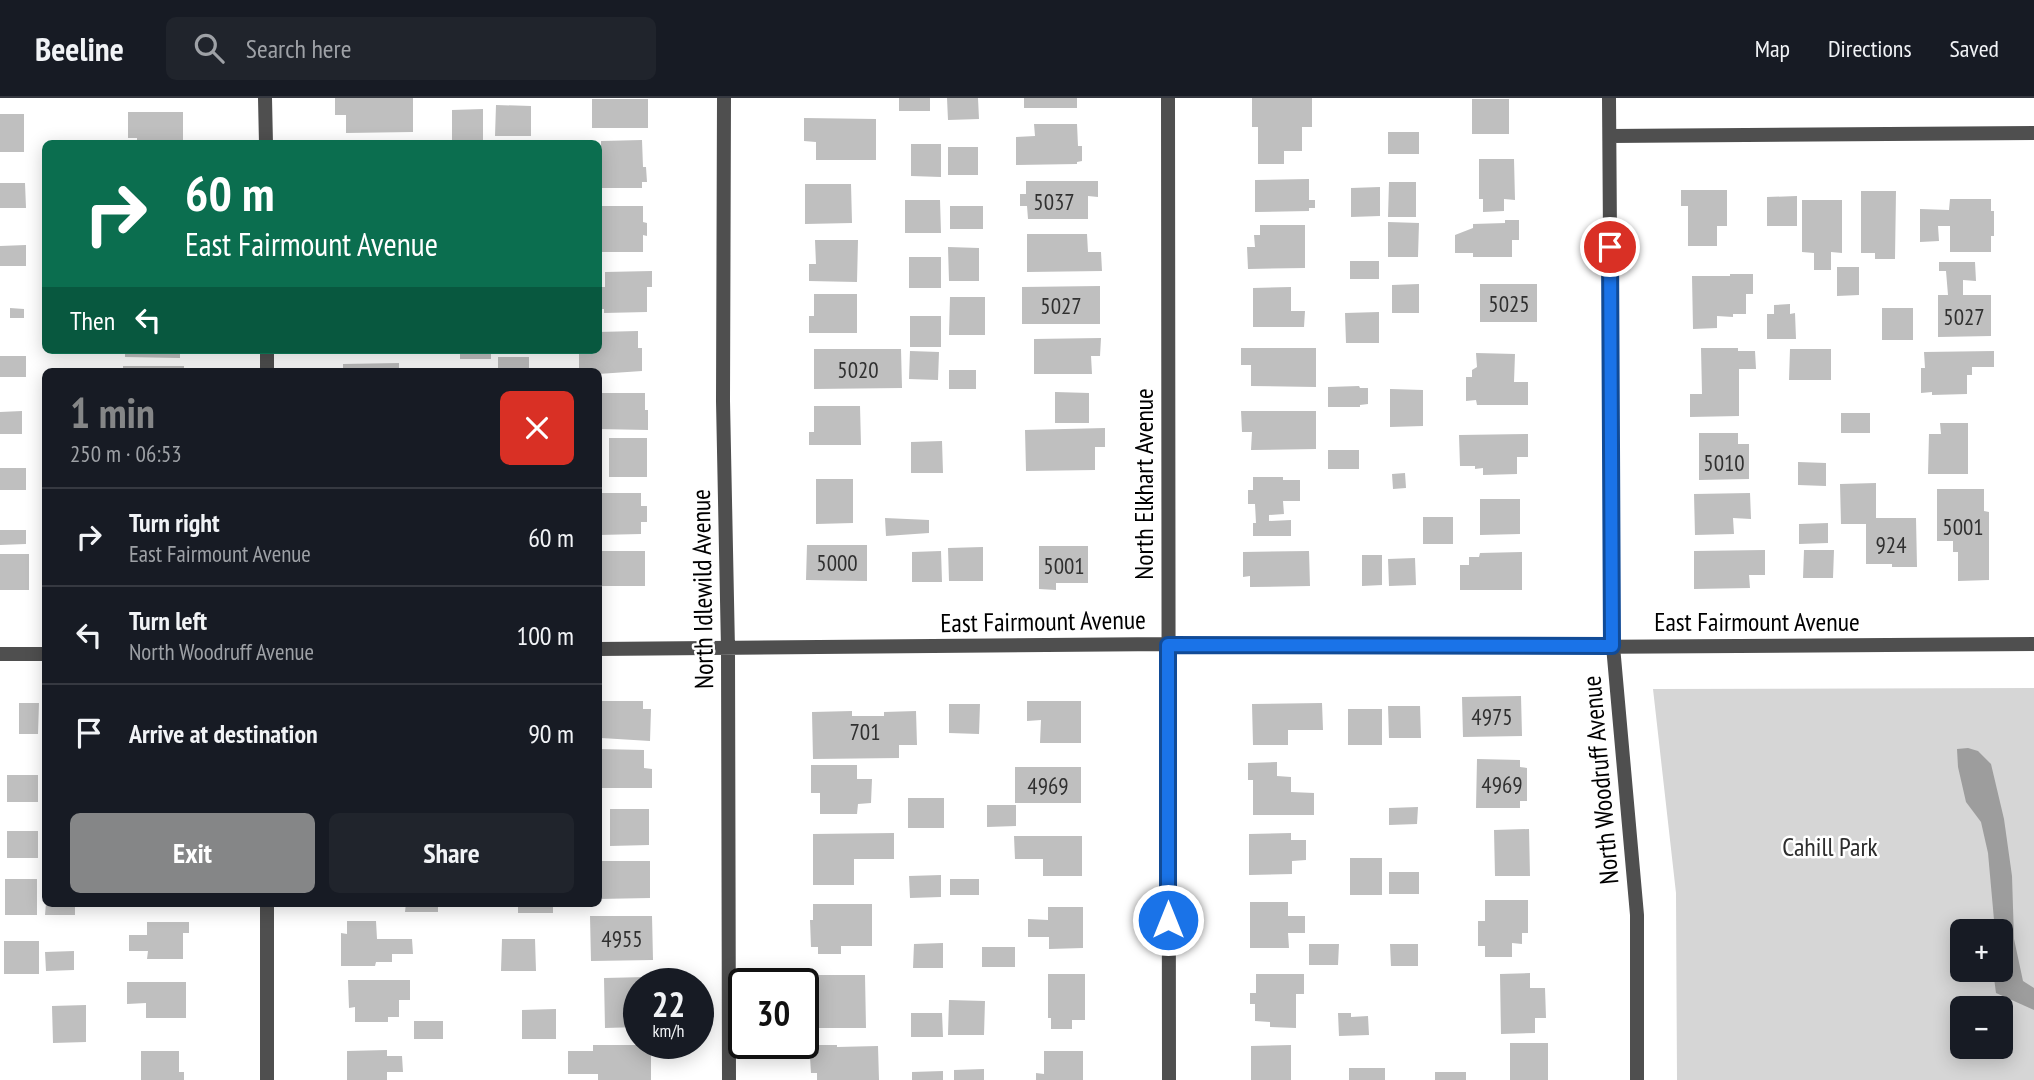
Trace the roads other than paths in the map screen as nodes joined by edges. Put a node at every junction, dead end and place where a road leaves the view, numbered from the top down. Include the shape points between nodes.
1 (265, 98) edge
2 (724, 98) edge
3 (1168, 98) edge
4 (1609, 98) edge
5 (2034, 133) edge
6 (1610, 136) junction
7 (266, 140) edge
8 (2034, 644) edge
9 (1168, 645) junction
10 (1612, 646) junction
11 (602, 649) edge
12 (728, 649) junction
13 (0, 654) edge
14 (42, 654) edge
15 (267, 907) edge
16 (267, 1080) edge
17 (729, 1080) edge
18 (1169, 1080) edge
19 (1637, 1080) edge

1 - 7 street
2 - 12 street, North Idlewild Avenue
3 - 9 street, North Elkhart Avenue
4 - 6 street, North Woodruff Avenue
5 - 6 street
6 - 10 street, North Woodruff Avenue
8 - 10 street, East Fairmount Avenue
9 - 10 street, East Fairmount Avenue
9 - 12 street, East Fairmount Avenue
9 - 18 street, North Elkhart Avenue
10 - 19 street, North Woodruff Avenue via 1637,915
11 - 12 street, East Fairmount Avenue
12 - 17 street, North Idlewild Avenue
13 - 14 street
15 - 16 street

